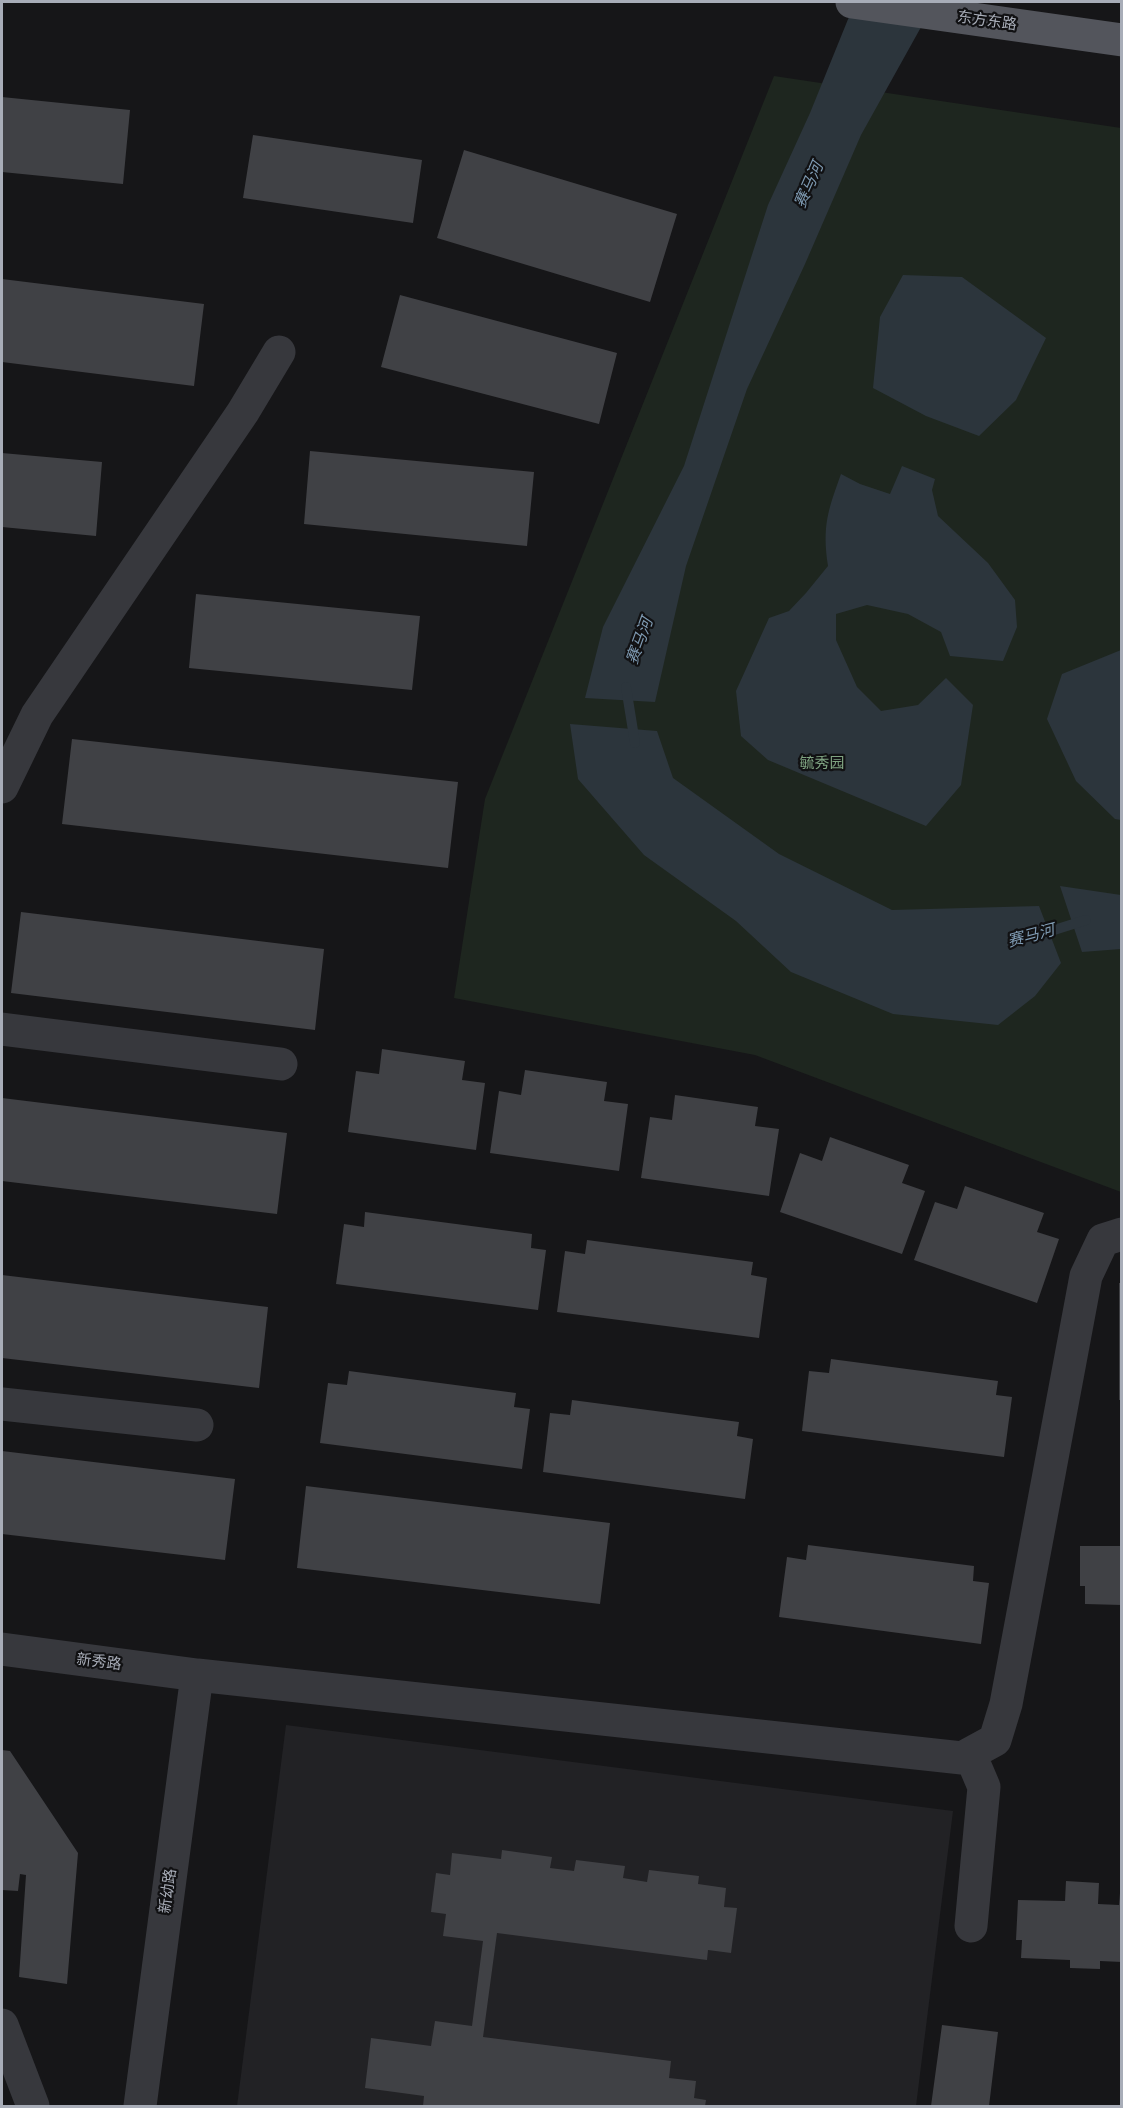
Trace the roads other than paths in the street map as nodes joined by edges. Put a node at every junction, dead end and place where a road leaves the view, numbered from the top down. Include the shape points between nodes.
1 (852, 2) edge
2 (1122, 40) edge
3 (279, 352) dead end
4 (2, 787) edge
5 (2, 1029) edge
6 (281, 1064) dead end
7 (1122, 1234) edge
8 (2, 1404) edge
9 (197, 1425) dead end
10 (2, 1649) edge
11 (197, 1675) junction
12 (970, 1754) junction
13 (971, 1926) dead end
14 (2, 2025) edge
15 (33, 2106) edge
16 (140, 2106) edge

1 - 2 main road, 东方东路
3 - 4 street via 236,422 37,715
5 - 6 street
7 - 12 street via 1103,1240 1086,1276 1006,1704 995,1740
8 - 9 street
10 - 11 street, 新秀路
11 - 12 street, 新秀路 via 962,1758
11 - 16 street, 新幼路
12 - 13 street via 984,1787
14 - 15 street

